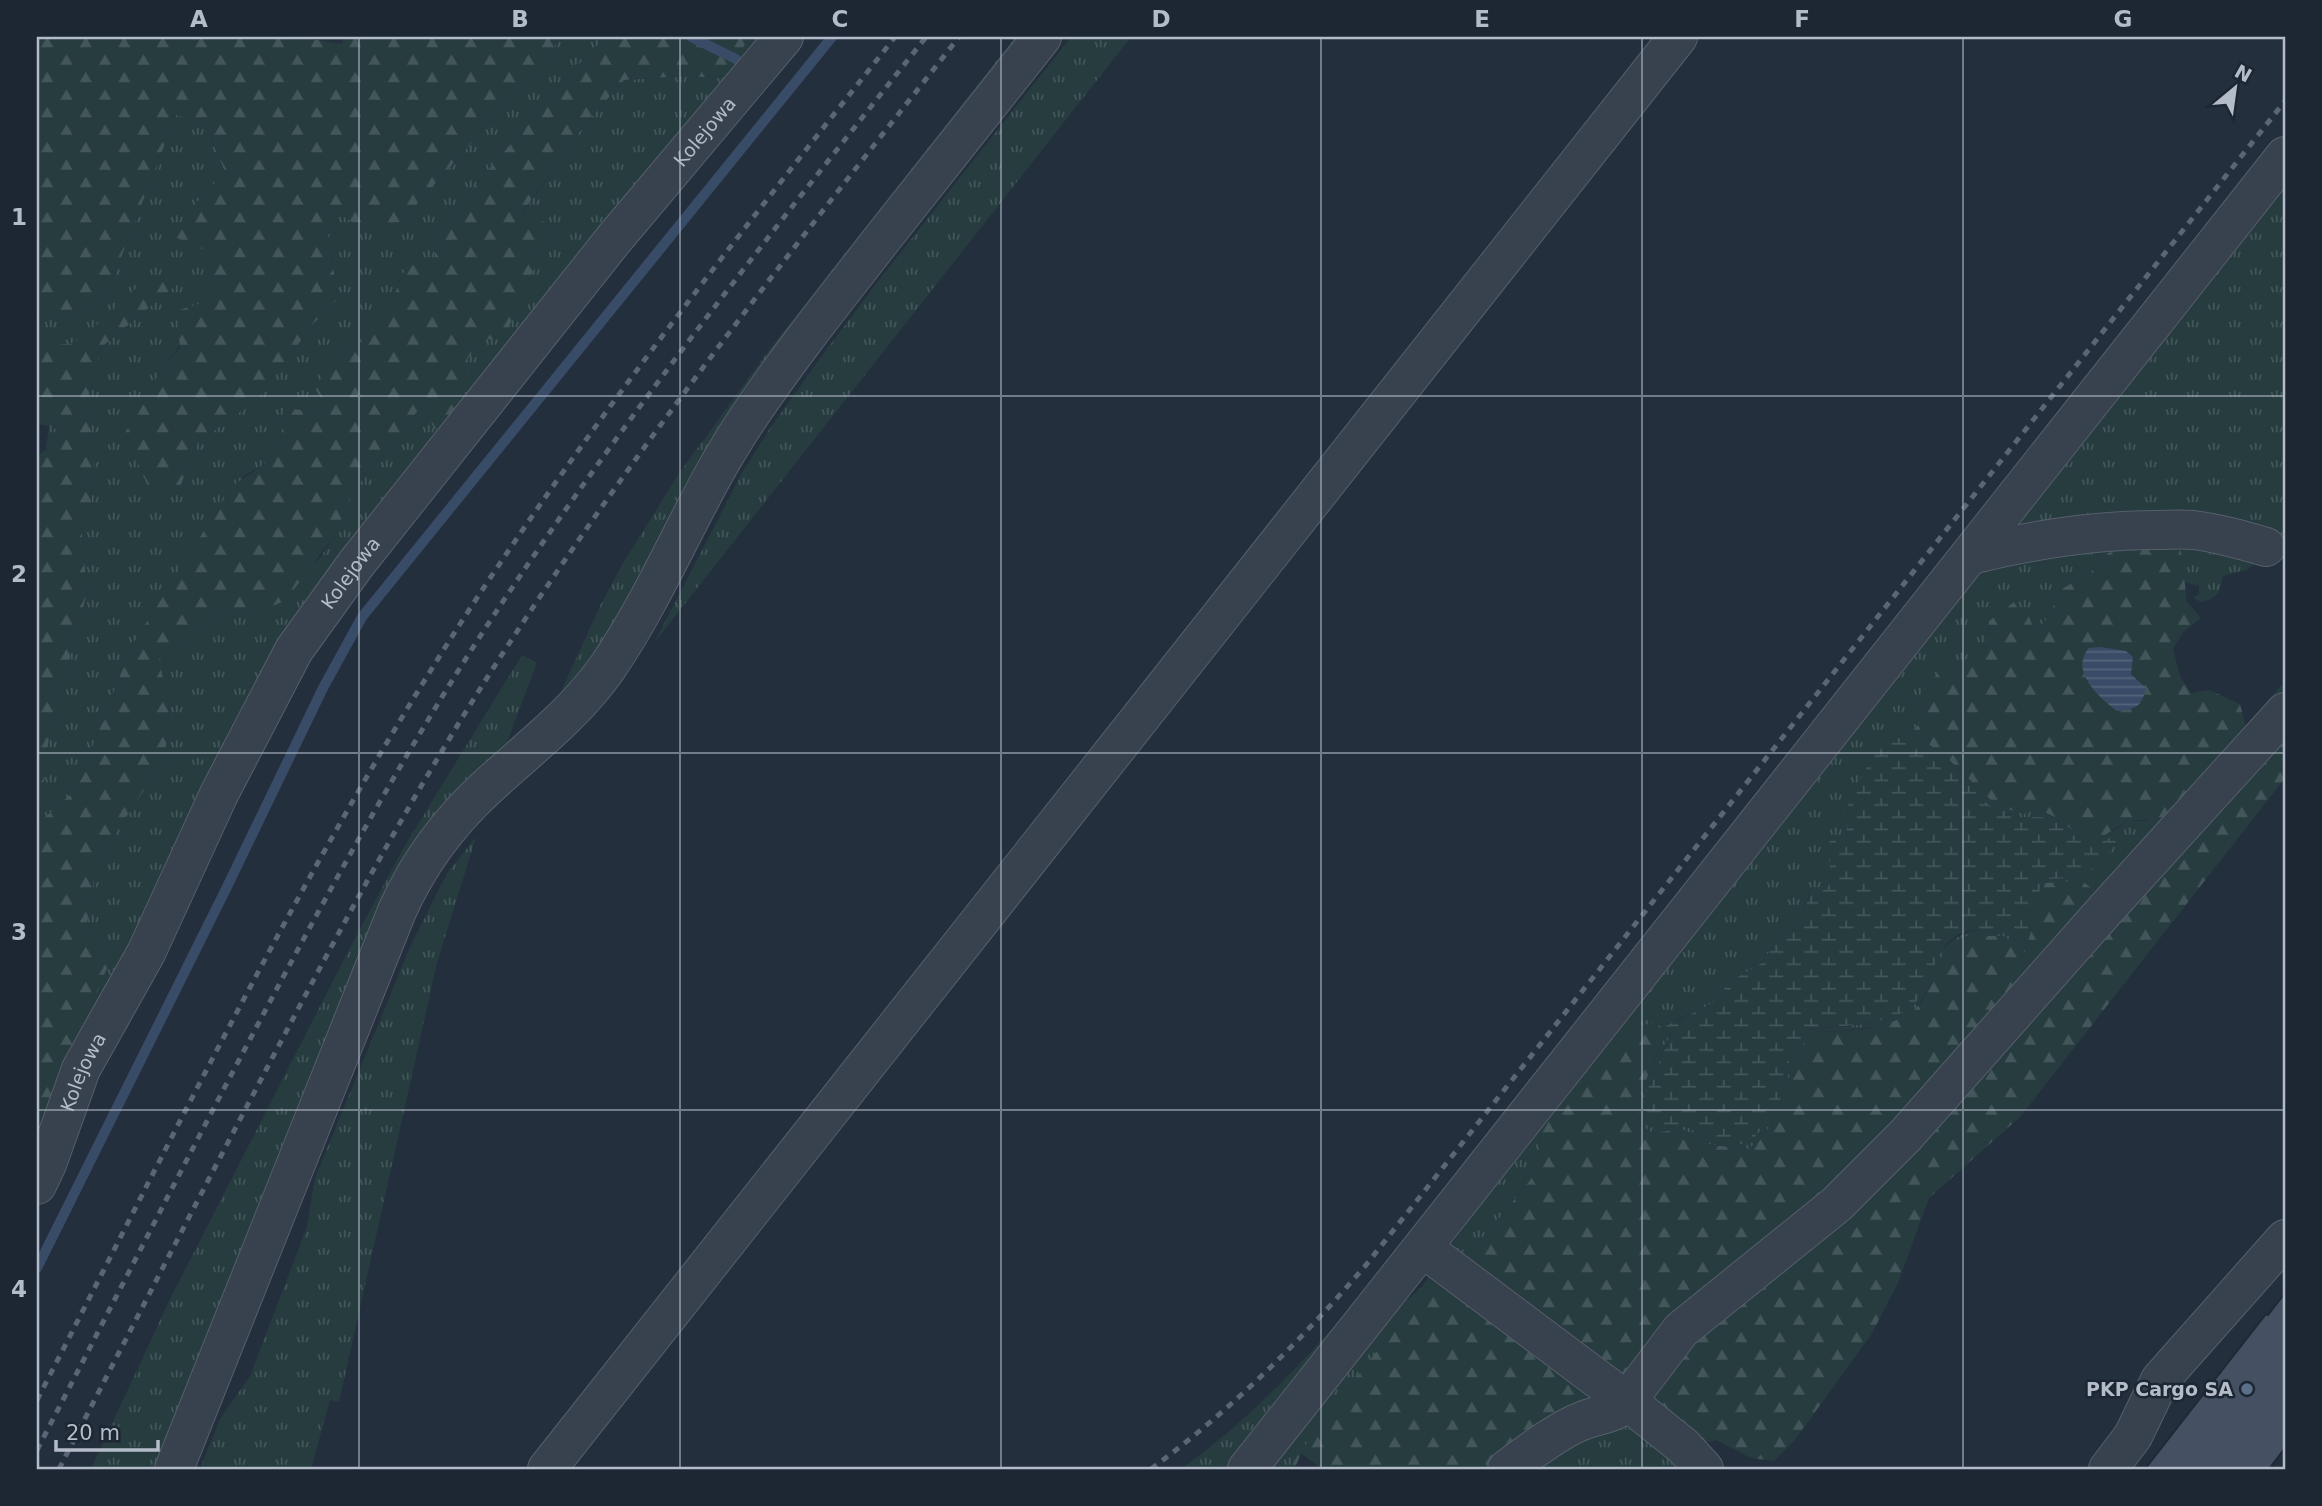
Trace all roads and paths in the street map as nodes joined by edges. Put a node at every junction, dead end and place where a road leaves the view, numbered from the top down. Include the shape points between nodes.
1 (784, 37) edge
2 (1042, 37) edge
3 (1678, 37) edge
4 (2285, 156) edge
5 (2266, 547) dead end
6 (1970, 555) junction
7 (2285, 712) edge
8 (37, 1185) edge
9 (2285, 1238) edge
10 (1423, 1248) junction
11 (1627, 1401) junction
12 (174, 1469) edge
13 (547, 1469) edge
14 (1247, 1469) edge
15 (1507, 1469) edge
16 (1704, 1469) edge
17 (2108, 1469) edge

1 - 8 lane, Kolejowa via 605,250 356,564 294,650 219,794 146,953 81,1069
2 - 12 lane via 821,316 750,414 634,625 599,679 553,729 485,788 424,860 397,911
3 - 13 lane
4 - 6 lane
5 - 6 lane via 2191,530 2132,530 2075,534
6 - 10 lane
7 - 11 lane via 1905,1136 1837,1205 1681,1330
9 - 17 lane via 2160,1380 2133,1436
10 - 11 lane
10 - 14 lane
11 - 15 lane via 1619,1409 1566,1430
11 - 16 lane

